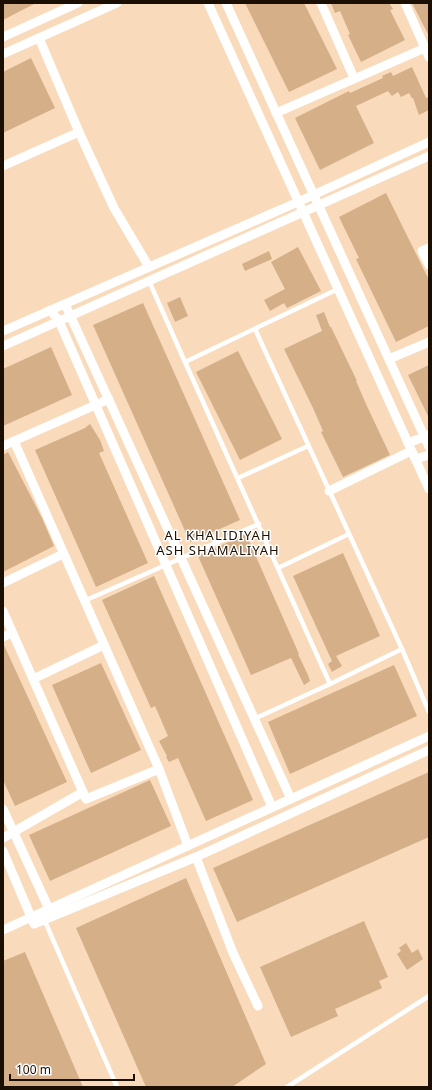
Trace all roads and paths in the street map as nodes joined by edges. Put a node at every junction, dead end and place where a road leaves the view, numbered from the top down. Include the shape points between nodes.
1 (78, 3) edge
2 (117, 3) edge
3 (208, 3) edge
4 (226, 3) edge
5 (321, 3) edge
6 (405, 3) edge
7 (3, 37) edge
8 (39, 38) junction
9 (425, 48) junction
10 (3, 54) edge
11 (429, 57) edge
12 (354, 78) junction
13 (276, 113) junction
14 (79, 132) junction
15 (429, 142) edge
16 (429, 156) edge
17 (3, 166) edge
18 (314, 194) junction
19 (298, 202) junction
20 (318, 205) junction
21 (303, 212) junction
22 (429, 248) edge
23 (429, 265) edge
24 (149, 267) junction
25 (149, 281) junction
26 (338, 289) junction
27 (65, 304) junction
28 (50, 310) junction
29 (70, 316) junction
30 (59, 320) junction
31 (255, 329) junction
32 (3, 331) edge
33 (429, 342) edge
34 (3, 346) edge
35 (389, 359) junction
36 (185, 362) junction
37 (108, 399) junction
38 (96, 405) junction
39 (427, 436) edge
40 (14, 441) junction
41 (3, 446) edge
42 (308, 446) junction
43 (429, 447) edge
44 (412, 451) junction
45 (429, 455) edge
46 (238, 478) junction
47 (429, 489) edge
48 (329, 491) junction
49 (259, 524) junction
50 (349, 534) junction
51 (63, 554) junction
52 (182, 558) junction
53 (166, 564) junction
54 (278, 568) junction
55 (3, 583) edge
56 (84, 601) junction
57 (3, 611) edge
58 (12, 633) junction
59 (3, 637) edge
60 (104, 645) junction
61 (402, 649) junction
62 (33, 679) junction
63 (330, 684) junction
64 (429, 712) edge
65 (254, 719) junction
66 (429, 736) edge
67 (429, 750) edge
68 (159, 769) junction
69 (83, 792) junction
70 (291, 799) junction
71 (272, 807) junction
72 (3, 809) edge
73 (14, 833) junction
74 (3, 838) edge
75 (188, 846) junction
76 (3, 851) edge
77 (196, 857) junction
78 (49, 909) junction
79 (31, 917) junction
80 (44, 919) junction
81 (3, 930) edge
82 (429, 996) edge
83 (258, 1006) dead end
84 (117, 1087) edge
85 (287, 1087) edge

1 - 7 street
2 - 8 street
3 - 19 street
4 - 13 street
5 - 12 street
6 - 9 street
8 - 10 street
8 - 14 street
9 - 11 street
9 - 12 street
12 - 13 street
13 - 18 street
14 - 17 street
14 - 24 street via 114,208
15 - 18 street
16 - 20 street
18 - 19 street
18 - 20 street
19 - 21 street
19 - 24 street
20 - 21 street
20 - 35 street
21 - 25 street
21 - 26 street
22 - 23 street via 422,251
24 - 27 street
25 - 29 street
25 - 36 lane
26 - 31 lane
26 - 44 street
27 - 28 street
27 - 29 street
28 - 30 street
28 - 32 street
29 - 30 street
29 - 37 street
30 - 34 street
30 - 38 street
31 - 36 lane
31 - 42 lane
33 - 35 street
35 - 39 street
36 - 46 lane
37 - 38 street
37 - 52 street
38 - 40 street
38 - 53 street
39 - 43 street
39 - 44 street
40 - 41 street
40 - 51 street
42 - 46 lane
42 - 48 lane
44 - 45 street
44 - 47 street
44 - 48 street
46 - 49 lane
48 - 50 lane
49 - 52 lane
49 - 54 lane
50 - 54 lane
50 - 61 lane
51 - 55 street
51 - 56 street
52 - 53 lane
52 - 65 street
53 - 56 lane
53 - 71 street
54 - 63 lane
56 - 60 street
57 - 58 street
58 - 59 street
58 - 62 street
60 - 62 street
60 - 68 street
61 - 63 lane
61 - 64 lane
62 - 69 street
63 - 65 lane
65 - 70 street
66 - 70 street
67 - 77 street
68 - 69 street via 86,799
68 - 75 street
69 - 73 street
70 - 71 street
71 - 75 street
72 - 73 street
73 - 74 street
73 - 78 street
75 - 78 street
76 - 79 street
77 - 80 street
77 - 83 street via 233,953
78 - 79 street
79 - 80 street via 34,924
79 - 81 street
80 - 84 lane
82 - 85 lane

